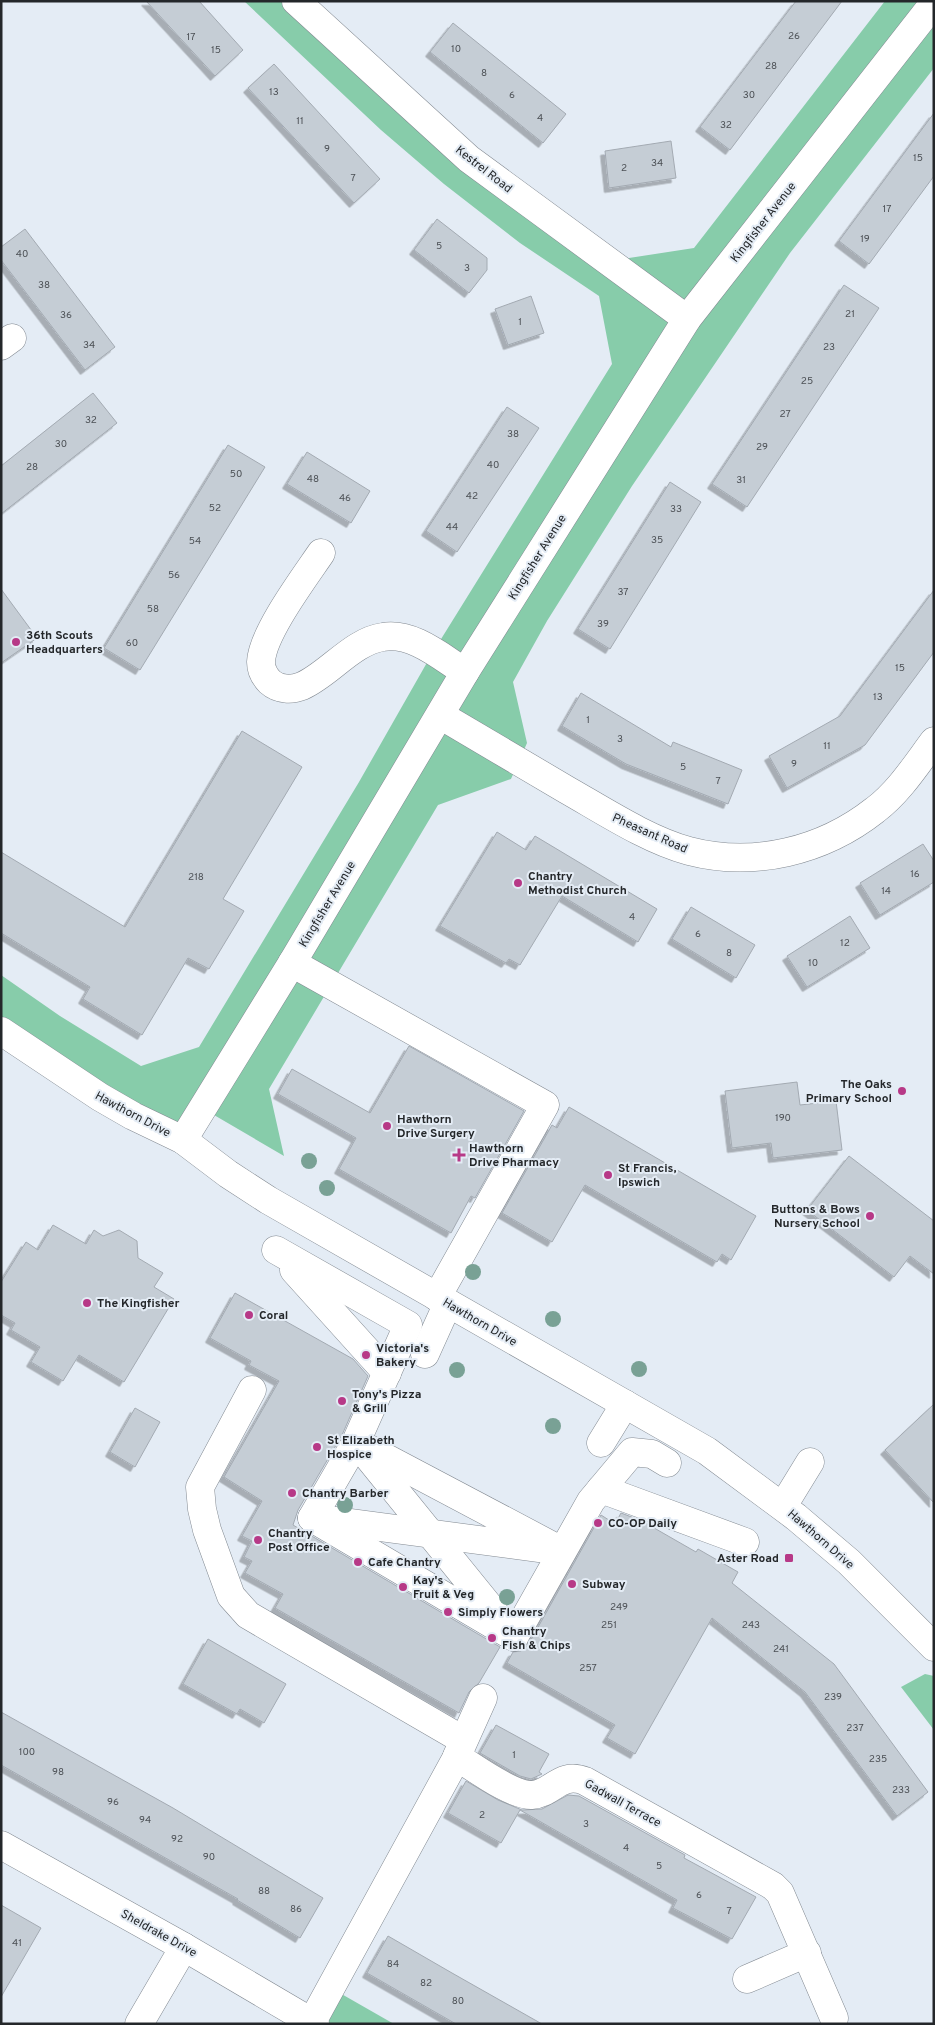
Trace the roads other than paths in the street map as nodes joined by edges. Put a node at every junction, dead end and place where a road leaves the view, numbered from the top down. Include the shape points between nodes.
1 (296, 1) edge
2 (934, 3) edge
3 (688, 319) junction
4 (321, 553) dead end
5 (465, 672) junction
6 (440, 715) junction
7 (934, 741) edge
8 (292, 962) junction
9 (1, 1031) edge
10 (183, 1140) junction
11 (442, 1300) junction
12 (425, 1354) dead end
13 (387, 1373) junction
14 (252, 1390) dead end
15 (625, 1404) junction
16 (356, 1442) junction
17 (601, 1443) dead end
18 (810, 1462) dead end
19 (667, 1463) dead end
20 (601, 1489) junction
21 (783, 1506) junction
22 (312, 1518) junction
23 (431, 1534) junction
24 (745, 1542) dead end
25 (562, 1551) junction
26 (514, 1637) junction
27 (934, 1647) edge
28 (483, 1698) dead end
29 (460, 1749) junction
30 (1, 1845) edge
31 (184, 1947) junction
32 (807, 1953) junction
33 (747, 1979) dead end
34 (834, 2018) dead end
35 (313, 2023) edge
36 (139, 2024) edge

1 - 3 street, Kestrel Road via 469,159
2 - 3 street, Kingfisher Avenue
3 - 5 street, Kingfisher Avenue
4 - 5 street via 266,642 261,663 263,672 273,685 287,689 304,685 360,646 383,636 406,638
5 - 6 street, Kingfisher Avenue
6 - 7 street, Pheasant Road via 610,815 664,842 688,851 736,857 783,853 839,835 892,795
6 - 8 street, Kingfisher Avenue
8 - 10 street, Kingfisher Avenue
8 - 11 street via 545,1105
9 - 10 street, Hawthorn Drive via 100,1097
10 - 11 street, Hawthorn Drive via 260,1195
11 - 12 street
11 - 15 street, Hawthorn Drive
13 - 13 street via 374,1358 276,1250 408,1325
13 - 16 street
14 - 29 street, Gadwall Terrace via 200,1487 207,1530 231,1596 248,1616
15 - 17 street
15 - 21 street, Hawthorn Drive via 707,1450
16 - 22 street
16 - 23 street
16 - 25 street
18 - 21 street
19 - 20 street via 652,1454 632,1452
20 - 24 street
20 - 25 street via 591,1500
21 - 27 street, Hawthorn Drive via 849,1562
22 - 23 street
22 - 26 street
23 - 25 street
23 - 26 street
25 - 26 street
28 - 29 street
29 - 32 street, Gadwall Terrace via 523,1795 538,1794 560,1781 576,1778 773,1886 780,1893
29 - 35 street
30 - 31 street, Sheldrake Drive
31 - 35 street, Sheldrake Drive
31 - 36 street
32 - 33 street
32 - 34 street, Gadwall Terrace

